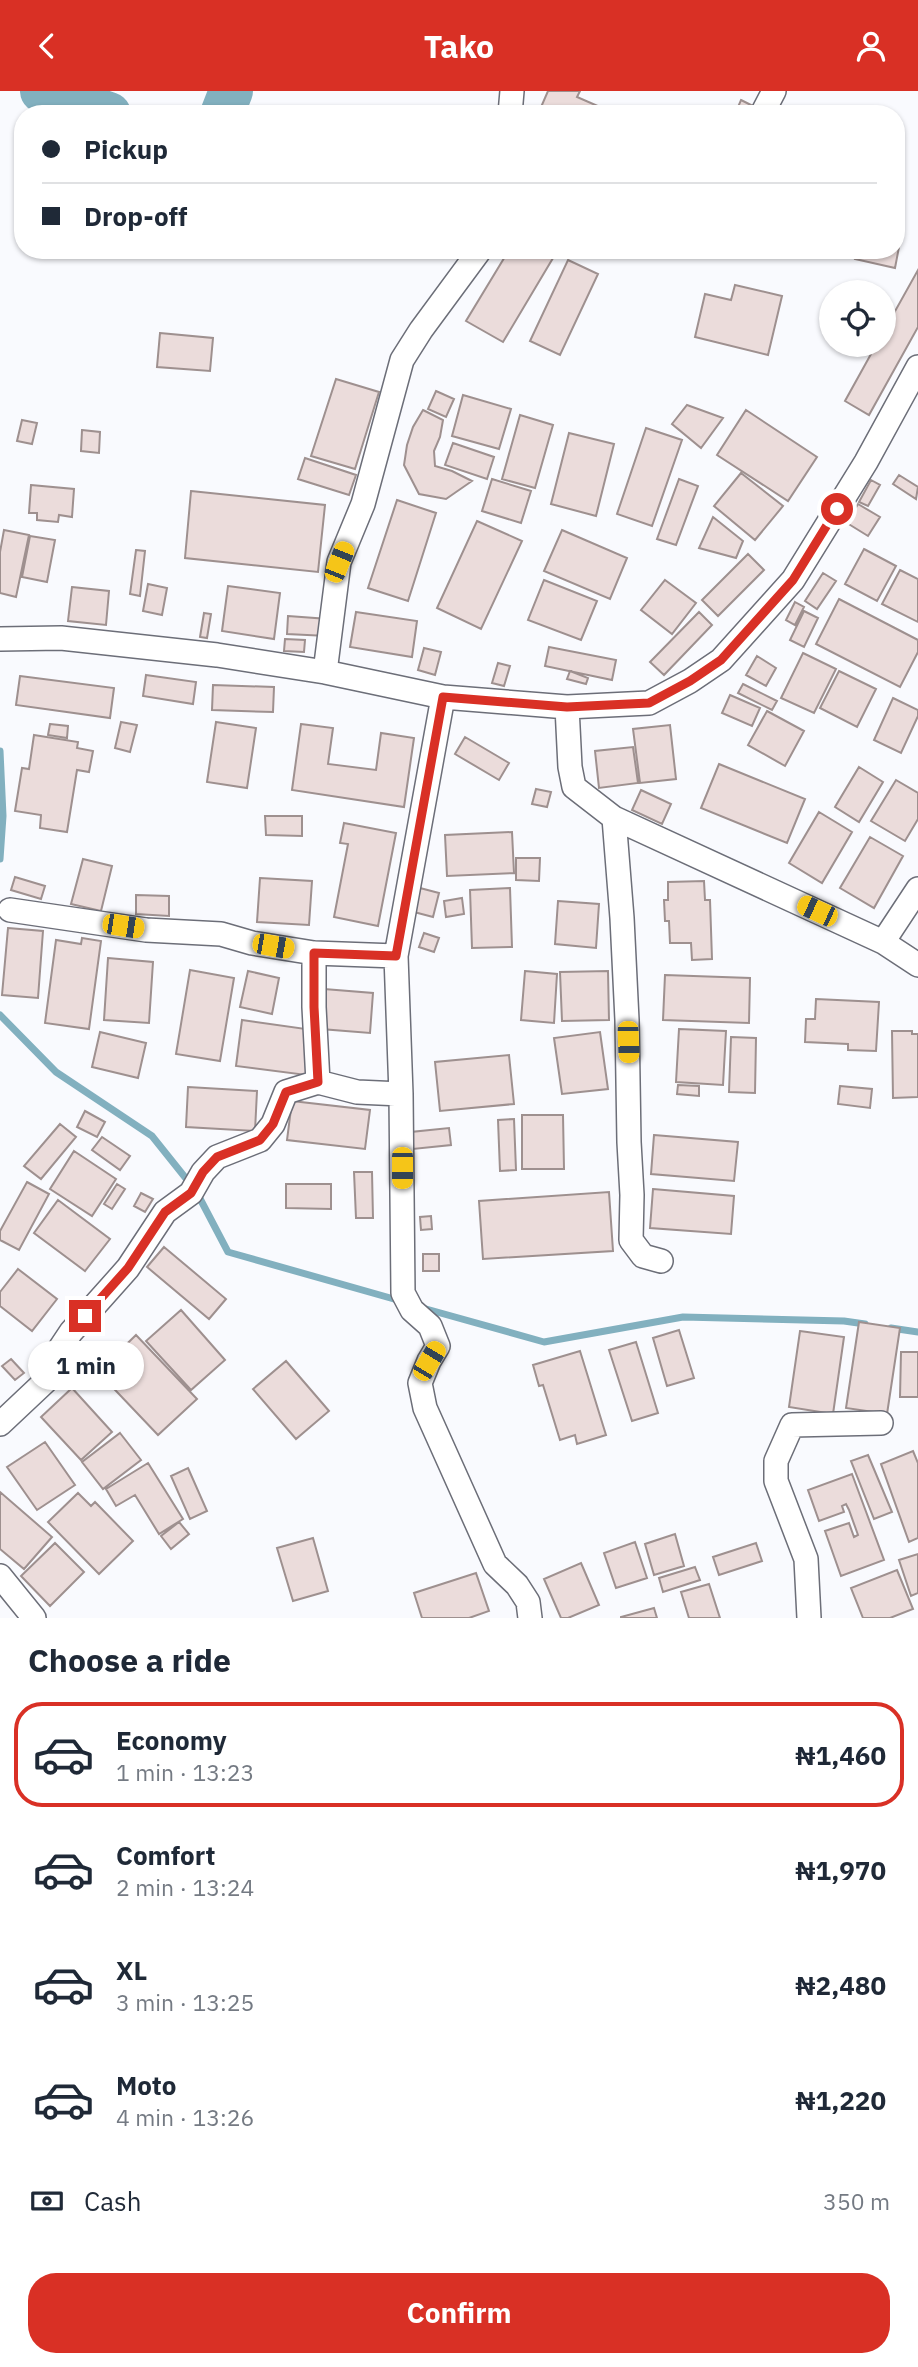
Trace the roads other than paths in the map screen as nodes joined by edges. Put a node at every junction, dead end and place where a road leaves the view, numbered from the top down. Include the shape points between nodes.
1 (473, 259) edge
2 (918, 367) edge
3 (0, 639) edge
4 (325, 672) junction
5 (443, 697) junction
6 (567, 707) junction
7 (614, 818) junction
8 (918, 889) edge
9 (10, 910) dead end
10 (883, 942) junction
11 (314, 953) junction
12 (396, 956) junction
13 (918, 965) edge
14 (318, 1082) junction
15 (401, 1094) junction
16 (661, 1261) dead end
17 (881, 1423) dead end
18 (0, 1424) edge
19 (0, 1576) edge
20 (34, 1618) edge
21 (530, 1618) edge
22 (809, 1618) edge

1 - 4 street via 401,360 363,504 339,562
2 - 6 street via 793,580 721,660 649,703
3 - 4 street via 61,638
4 - 5 street
5 - 6 street
5 - 12 street
6 - 7 street via 574,787
7 - 10 street
7 - 16 street via 627,1007 631,1240 643,1256
8 - 10 street
9 - 11 street via 146,930 221,934
10 - 13 street
11 - 12 street
11 - 14 street
12 - 15 street
14 - 15 street via 357,1092
14 - 18 street via 286,1092 273,1124 260,1140 217,1157 186,1197 165,1212 128,1268 71,1332 50,1377
15 - 21 street via 403,1293 434,1336 420,1383 425,1408 495,1564 517,1585 528,1602
17 - 22 street via 792,1425 776,1461 776,1481 806,1559
19 - 20 street

